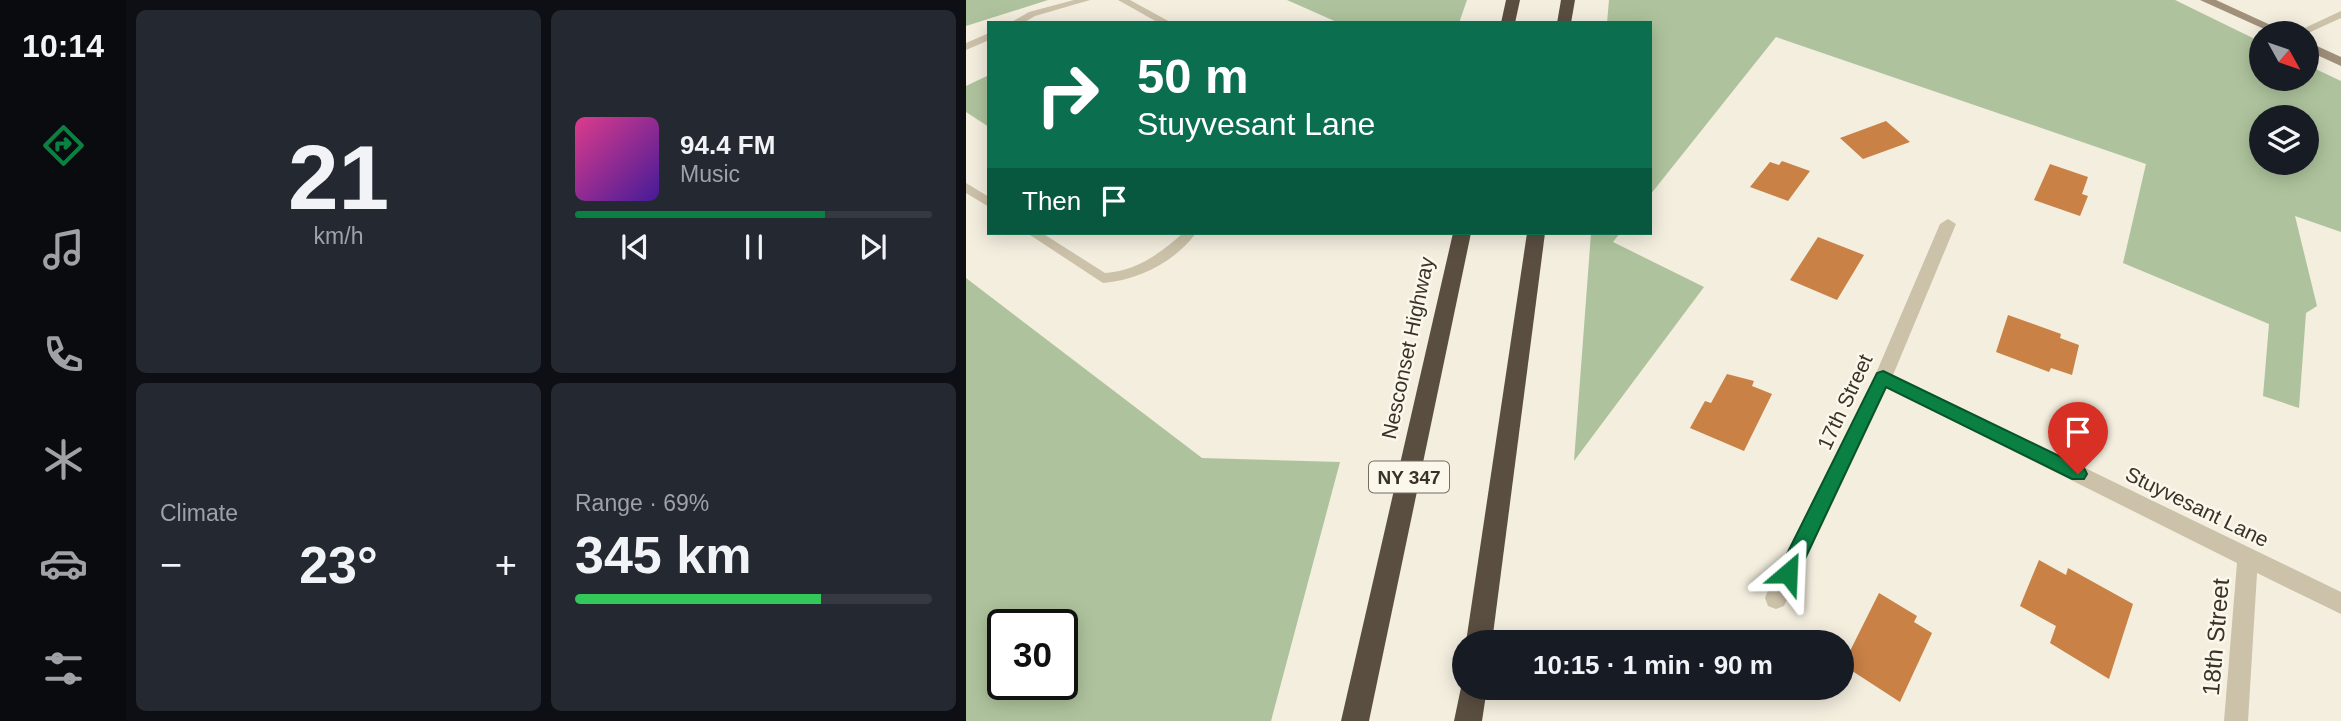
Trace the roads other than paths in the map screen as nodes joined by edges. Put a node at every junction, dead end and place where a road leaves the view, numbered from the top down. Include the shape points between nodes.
1 (1085, 0) edge
2 (1123, 0) edge
3 (1513, 0) edge
4 (1568, 0) edge
5 (2206, 0) edge
6 (2341, 14) edge
7 (1019, 21) edge
8 (1163, 21) edge
9 (1508, 21) edge
10 (1564, 21) edge
11 (2254, 21) edge
12 (2319, 24) edge
13 (987, 37) edge
14 (966, 47) edge
15 (2319, 51) edge
16 (2341, 62) edge
17 (966, 187) edge
18 (987, 202) edge
19 (1948, 224) dead end
20 (1036, 235) edge
21 (1188, 235) edge
22 (1535, 235) edge
23 (1455, 237) edge
24 (1883, 378) junction
25 (2249, 558) junction
26 (1776, 598) dead end
27 (2341, 603) edge
28 (1481, 630) edge
29 (1471, 700) edge
30 (1355, 721) edge
31 (1468, 721) edge
32 (2236, 721) edge

1 - 7 lane
2 - 8 lane
3 - 9 highway
4 - 10 highway
5 - 11 street
6 - 12 street
13 - 14 lane
15 - 16 street
17 - 18 lane
19 - 24 street, 17th Street
20 - 21 lane via 1103,278 1136,273
22 - 28 highway
23 - 30 highway, Nesconset Highway / NY 347
24 - 25 street, Stuyvesant Lane
24 - 26 street, 17th Street
25 - 27 street, Stuyvesant Lane
25 - 32 street, 18th Street
29 - 31 highway

